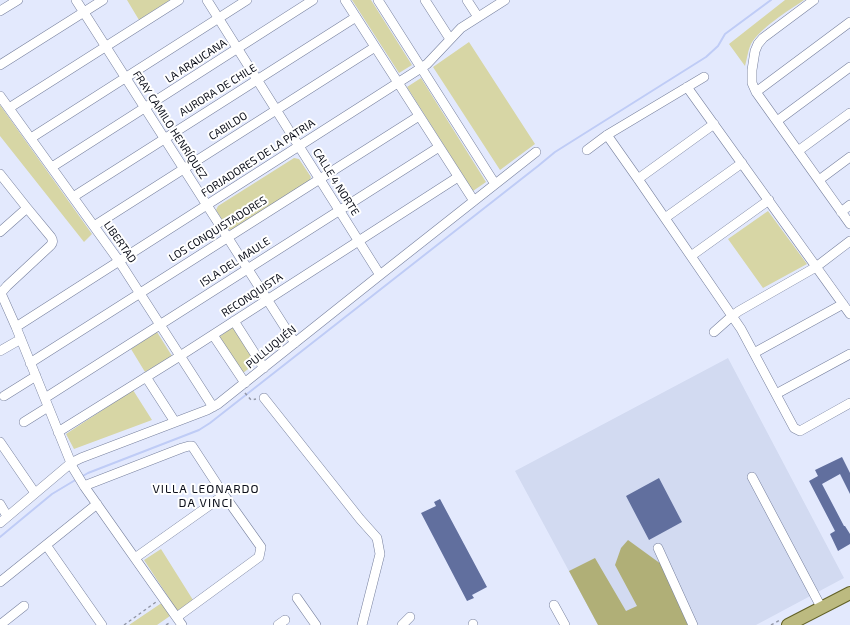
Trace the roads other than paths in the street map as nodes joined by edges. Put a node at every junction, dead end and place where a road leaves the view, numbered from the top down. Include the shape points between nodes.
1 (18, 0) edge
2 (76, 0) edge
3 (102, 0) edge
4 (179, 0) edge
5 (206, 0) edge
6 (247, 0) edge
7 (313, 0) edge
8 (345, 0) edge
9 (378, 0) edge
10 (425, 0) edge
11 (467, 0) edge
12 (506, 0) edge
13 (814, 0) edge
14 (0, 11) edge
15 (84, 12) junction
16 (356, 17) junction
17 (478, 17) junction
18 (218, 18) junction
19 (850, 22) edge
20 (450, 39) junction
21 (106, 47) junction
22 (375, 47) junction
23 (237, 49) junction
24 (0, 65) edge
25 (850, 67) edge
26 (421, 68) junction
27 (704, 77) dead end
28 (125, 78) junction
29 (257, 80) junction
30 (398, 83) junction
31 (687, 87) junction
32 (756, 92) junction
33 (0, 96) edge
34 (9, 108) junction
35 (145, 108) junction
36 (276, 110) junction
37 (850, 113) edge
38 (419, 116) junction
39 (777, 121) junction
40 (714, 124) junction
41 (607, 135) junction
42 (30, 138) junction
43 (164, 139) junction
44 (299, 146) junction
45 (439, 147) junction
46 (588, 150) dead end
47 (798, 151) junction
48 (536, 152) dead end
49 (850, 157) edge
50 (742, 163) junction
51 (52, 167) junction
52 (184, 169) junction
53 (0, 174) edge
54 (458, 177) junction
55 (320, 179) junction
56 (638, 179) junction
57 (819, 180) junction
58 (496, 184) junction
59 (73, 197) junction
60 (768, 200) junction
61 (474, 201) junction
62 (207, 205) junction
63 (850, 205) edge
64 (27, 208) junction
65 (339, 210) junction
66 (841, 212) junction
67 (665, 218) junction
68 (850, 224) edge
69 (94, 226) junction
70 (0, 232) edge
71 (228, 238) junction
72 (359, 241) junction
73 (850, 241) edge
74 (691, 256) junction
75 (119, 261) junction
76 (816, 267) junction
77 (248, 269) junction
78 (380, 275) junction
79 (0, 293) edge
80 (140, 293) junction
81 (267, 300) junction
82 (843, 304) junction
83 (850, 314) edge
84 (732, 316) junction
85 (234, 321) junction
86 (160, 325) junction
87 (16, 327) junction
88 (714, 332) dead end
89 (213, 335) junction
90 (21, 339) junction
91 (295, 343) junction
92 (0, 351) edge
93 (754, 353) junction
94 (850, 354) edge
95 (180, 356) junction
96 (30, 363) junction
97 (264, 368) junction
98 (36, 376) junction
99 (146, 378) junction
100 (245, 383) junction
101 (776, 394) junction
102 (4, 396) dead end
103 (44, 398) junction
104 (264, 398) dead end
105 (850, 403) edge
106 (48, 407) junction
107 (213, 407) junction
108 (24, 422) dead end
109 (175, 422) junction
110 (58, 432) junction
111 (0, 442) edge
112 (71, 463) junction
113 (752, 477) dead end
114 (83, 485) junction
115 (35, 493) junction
116 (224, 495) junction
117 (0, 504) edge
118 (97, 504) junction
119 (8, 516) junction
120 (0, 523) edge
121 (46, 545) junction
122 (658, 548) dead end
123 (135, 558) junction
124 (0, 582) edge
125 (297, 598) dead end
126 (848, 598) edge
127 (554, 605) dead end
128 (24, 606) dead end
129 (821, 608) junction
130 (410, 617) dead end
131 (180, 621) edge
132 (5, 624) edge
133 (102, 625) edge
134 (316, 625) edge
135 (362, 625) edge
136 (402, 625) edge
137 (565, 625) edge
138 (694, 625) edge
139 (788, 625) edge

1 - 14 street
2 - 15 street, FRAY CAMILO HENRÍQUEZ
3 - 15 street
4 - 21 street
5 - 18 street, CALLE 4 NORTE
6 - 18 street
7 - 23 street, LA ARAUCANA
8 - 16 street
9 - 26 street
10 - 20 street
11 - 17 street
12 - 17 street, FORJADORES DE LA PATRIA
13 - 32 street via 758,44 752,70 752,83
15 - 21 street, FRAY CAMILO HENRÍQUEZ
15 - 24 street
16 - 22 street
16 - 29 street, AURORA DE CHILE
17 - 20 street, FORJADORES DE LA PATRIA
18 - 23 street, CALLE 4 NORTE
18 - 28 street
19 - 32 street
20 - 26 street, FORJADORES DE LA PATRIA
21 - 28 street, FRAY CAMILO HENRÍQUEZ
21 - 34 street
22 - 30 street
22 - 36 street, CABILDO
23 - 29 street, CALLE 4 NORTE
23 - 35 street, LA ARAUCANA
25 - 39 street
26 - 30 street, FORJADORES DE LA PATRIA
26 - 58 street
27 - 31 street
28 - 35 street, FRAY CAMILO HENRÍQUEZ
28 - 42 street
29 - 36 street, CALLE 4 NORTE
29 - 43 street, AURORA DE CHILE
30 - 38 street
30 - 44 street, FORJADORES DE LA PATRIA
31 - 40 street
31 - 41 street
32 - 39 street
33 - 34 street, LIBERTAD
34 - 42 street, LIBERTAD
35 - 43 street, FRAY CAMILO HENRÍQUEZ
35 - 51 street, LA ARAUCANA
36 - 44 street, CALLE 4 NORTE
36 - 52 street, CABILDO
37 - 47 street
38 - 45 street
38 - 55 street, LOS CONQUISTADORES
39 - 47 street
40 - 50 street
40 - 56 street
41 - 46 street
41 - 56 street
42 - 51 street, LIBERTAD
43 - 52 street, FRAY CAMILO HENRÍQUEZ
43 - 59 street, AURORA DE CHILE
44 - 55 street, CALLE 4 NORTE
44 - 62 street, FORJADORES DE LA PATRIA
45 - 54 street
45 - 65 street, ISLA DEL MAULE
47 - 57 street
48 - 58 street, PULLUQUÉN
49 - 57 street
50 - 60 street
50 - 67 street
51 - 59 street, LIBERTAD
52 - 62 street, FRAY CAMILO HENRÍQUEZ
52 - 69 street, CABILDO
53 - 64 street
54 - 61 street
54 - 72 street, RECONQUISTA
55 - 65 street, CALLE 4 NORTE
55 - 71 street, LOS CONQUISTADORES
56 - 67 street
57 - 66 street
58 - 61 street, PULLUQUÉN
59 - 69 street, LIBERTAD
60 - 74 street
60 - 76 street
61 - 78 street, PULLUQUÉN
62 - 71 street, FRAY CAMILO HENRÍQUEZ
62 - 75 street, FORJADORES DE LA PATRIA
63 - 66 street
64 - 70 street
64 - 79 street via 51,237 52,242
65 - 72 street, CALLE 4 NORTE
65 - 77 street, ISLA DEL MAULE
66 - 68 street
67 - 74 street
69 - 75 street, LIBERTAD
71 - 77 street, FRAY CAMILO HENRÍQUEZ
71 - 80 street, LOS CONQUISTADORES
72 - 78 street, CALLE 4 NORTE
72 - 81 street, RECONQUISTA
73 - 76 street
74 - 84 street
75 - 80 street, LIBERTAD
75 - 87 street, FORJADORES DE LA PATRIA
76 - 82 street
76 - 84 street
77 - 81 street, FRAY CAMILO HENRÍQUEZ
77 - 86 street, ISLA DEL MAULE
78 - 91 street, PULLUQUÉN
79 - 87 street
80 - 86 street, LIBERTAD
80 - 96 street, LOS CONQUISTADORES
81 - 85 street, RECONQUISTA
81 - 91 street, FRAY CAMILO HENRÍQUEZ
82 - 83 street
82 - 93 street
84 - 88 street
84 - 93 street
85 - 89 street, RECONQUISTA
85 - 97 street
86 - 95 street, LIBERTAD
86 - 103 street, ISLA DEL MAULE
87 - 90 street
89 - 95 street, RECONQUISTA
89 - 100 street
90 - 92 street
90 - 96 street
91 - 97 street, PULLUQUÉN
93 - 101 street
94 - 101 street
95 - 99 street, RECONQUISTA
95 - 107 street, LIBERTAD
96 - 98 street
97 - 100 street, PULLUQUÉN
98 - 102 street
98 - 103 street
99 - 109 street
99 - 110 street, RECONQUISTA
100 - 107 street, PULLUQUÉN
101 - 105 street via 794,428 800,431
103 - 106 street
104 - 135 street via 377,538 380,554
106 - 108 street
106 - 110 street
107 - 109 street, PULLUQUÉN
109 - 112 street, PULLUQUÉN
110 - 112 street
111 - 115 street
112 - 114 street
112 - 115 street, PULLUQUÉN
113 - 129 street
114 - 116 street via 192,446
114 - 118 street
115 - 119 street, PULLUQUÉN
116 - 123 street
116 - 131 street via 261,548 259,557
117 - 119 street
118 - 121 street
118 - 123 street
119 - 120 street, PULLUQUÉN
121 - 124 street
121 - 133 street
122 - 138 street
123 - 131 street
125 - 134 street
126 - 129 main road
127 - 137 street
128 - 132 street
129 - 139 main road
130 - 136 street

